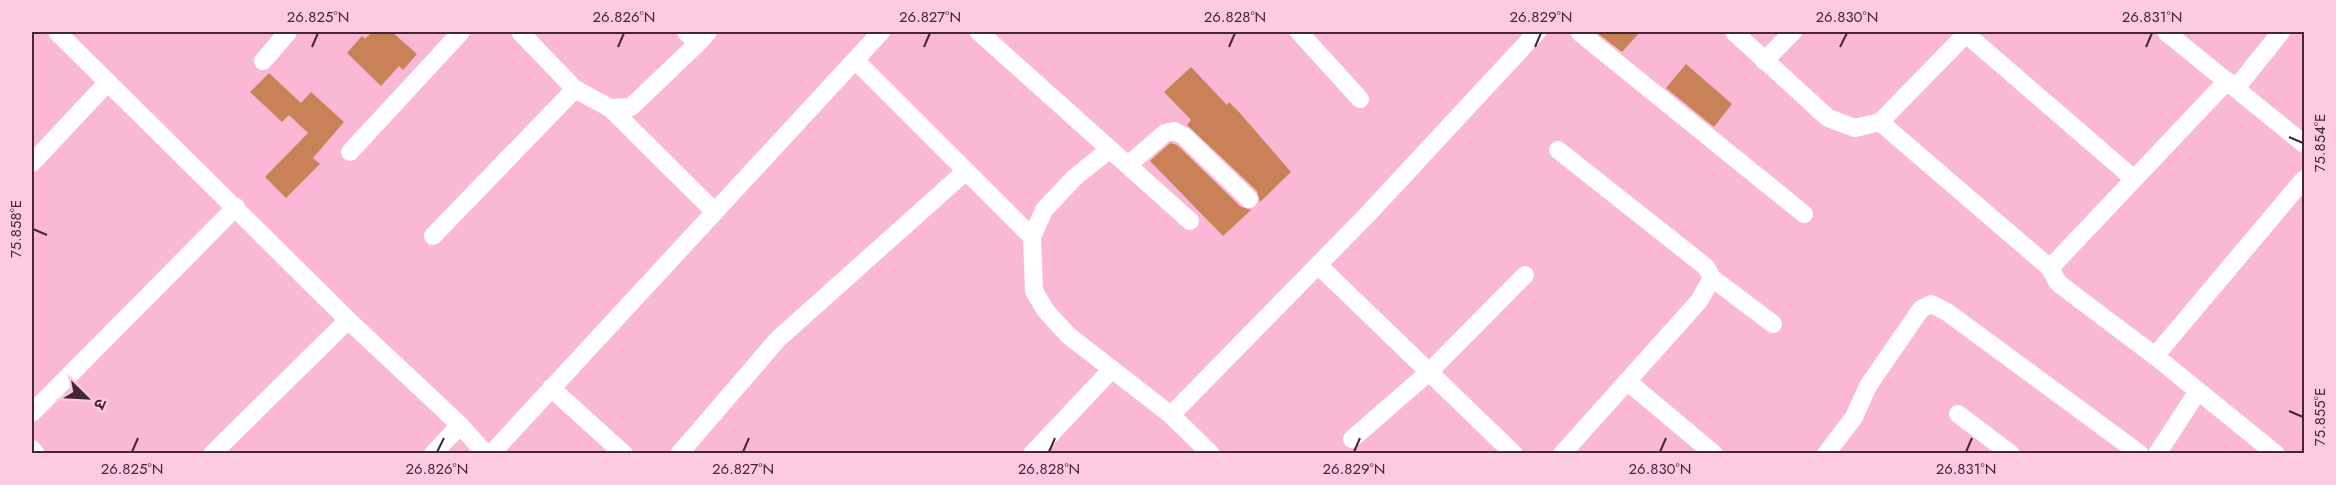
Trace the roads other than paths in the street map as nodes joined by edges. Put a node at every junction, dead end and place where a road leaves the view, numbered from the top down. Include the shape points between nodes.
1 (57, 32) edge
2 (288, 32) edge
3 (461, 32) edge
4 (520, 32) edge
5 (881, 32) edge
6 (980, 32) edge
7 (1299, 32) edge
8 (1537, 32) edge
9 (1579, 32) edge
10 (1734, 32) edge
11 (1793, 32) edge
12 (2166, 32) edge
13 (2281, 32) edge
14 (1967, 33) edge
15 (697, 35) edge
16 (855, 60) junction
17 (262, 61) dead end
18 (1764, 61) junction
19 (108, 82) junction
20 (2231, 85) junction
21 (575, 89) junction
22 (1360, 99) dead end
23 (610, 108) junction
24 (1880, 122) junction
25 (2304, 144) edge
26 (1110, 149) junction
27 (1558, 150) dead end
28 (350, 152) dead end
29 (32, 163) edge
30 (1128, 165) junction
31 (966, 171) junction
32 (2134, 179) junction
33 (2304, 179) edge
34 (1249, 199) dead end
35 (236, 207) junction
36 (715, 212) junction
37 (1804, 214) dead end
38 (1191, 222) dead end
39 (433, 236) dead end
40 (1032, 237) junction
41 (1318, 265) junction
42 (2050, 268) junction
43 (1525, 275) dead end
44 (1712, 278) junction
45 (348, 320) junction
46 (1773, 324) dead end
47 (2155, 356) junction
48 (1112, 369) junction
49 (1429, 372) junction
50 (1627, 381) junction
51 (551, 388) junction
52 (2198, 391) junction
53 (32, 413) edge
54 (1958, 414) dead end
55 (1171, 415) junction
56 (460, 425) junction
57 (1352, 439) dead end
58 (32, 449) edge
59 (36, 453) edge
60 (212, 453) edge
61 (433, 453) edge
62 (486, 453) edge
63 (491, 453) edge
64 (624, 453) edge
65 (679, 453) edge
66 (1032, 453) edge
67 (1210, 453) edge
68 (1514, 453) edge
69 (1562, 453) edge
70 (1714, 453) edge
71 (1826, 453) edge
72 (2011, 453) edge
73 (2140, 453) edge
74 (2157, 453) edge
75 (2276, 453) edge

1 - 19 street
2 - 17 street
3 - 28 street
4 - 21 street
5 - 16 street
6 - 26 street
7 - 22 street
8 - 41 street
9 - 37 street
10 - 18 street
11 - 18 street
12 - 20 street
13 - 20 street
14 - 24 street
14 - 32 street
15 - 23 street via 631,107
16 - 31 street
16 - 36 street
18 - 24 street via 1828,118 1855,128
19 - 29 street
19 - 35 street
20 - 25 street
20 - 32 street
21 - 23 street
21 - 39 street
23 - 36 street
24 - 42 street
26 - 30 street
26 - 40 street via 1074,178 1044,210
27 - 44 street via 1706,267
30 - 34 street via 1165,133 1174,131 1184,136
30 - 38 street
31 - 40 street
31 - 65 street via 778,339
32 - 42 street
33 - 47 street
35 - 45 street
35 - 53 street
36 - 51 street
40 - 48 street via 1034,291 1069,336
41 - 49 street
41 - 55 street
42 - 47 street via 2058,283
43 - 49 street
44 - 46 street
44 - 50 street via 1698,301
45 - 56 street
45 - 60 street
47 - 52 street
48 - 55 street
48 - 66 street
49 - 57 street
49 - 68 street
50 - 69 street
50 - 70 street
51 - 63 street
51 - 64 street
52 - 74 street
52 - 75 street
54 - 72 street
55 - 67 street
56 - 61 street
56 - 62 street
58 - 59 street
71 - 73 street via 1854,417 1868,386 1921,309 1931,304

